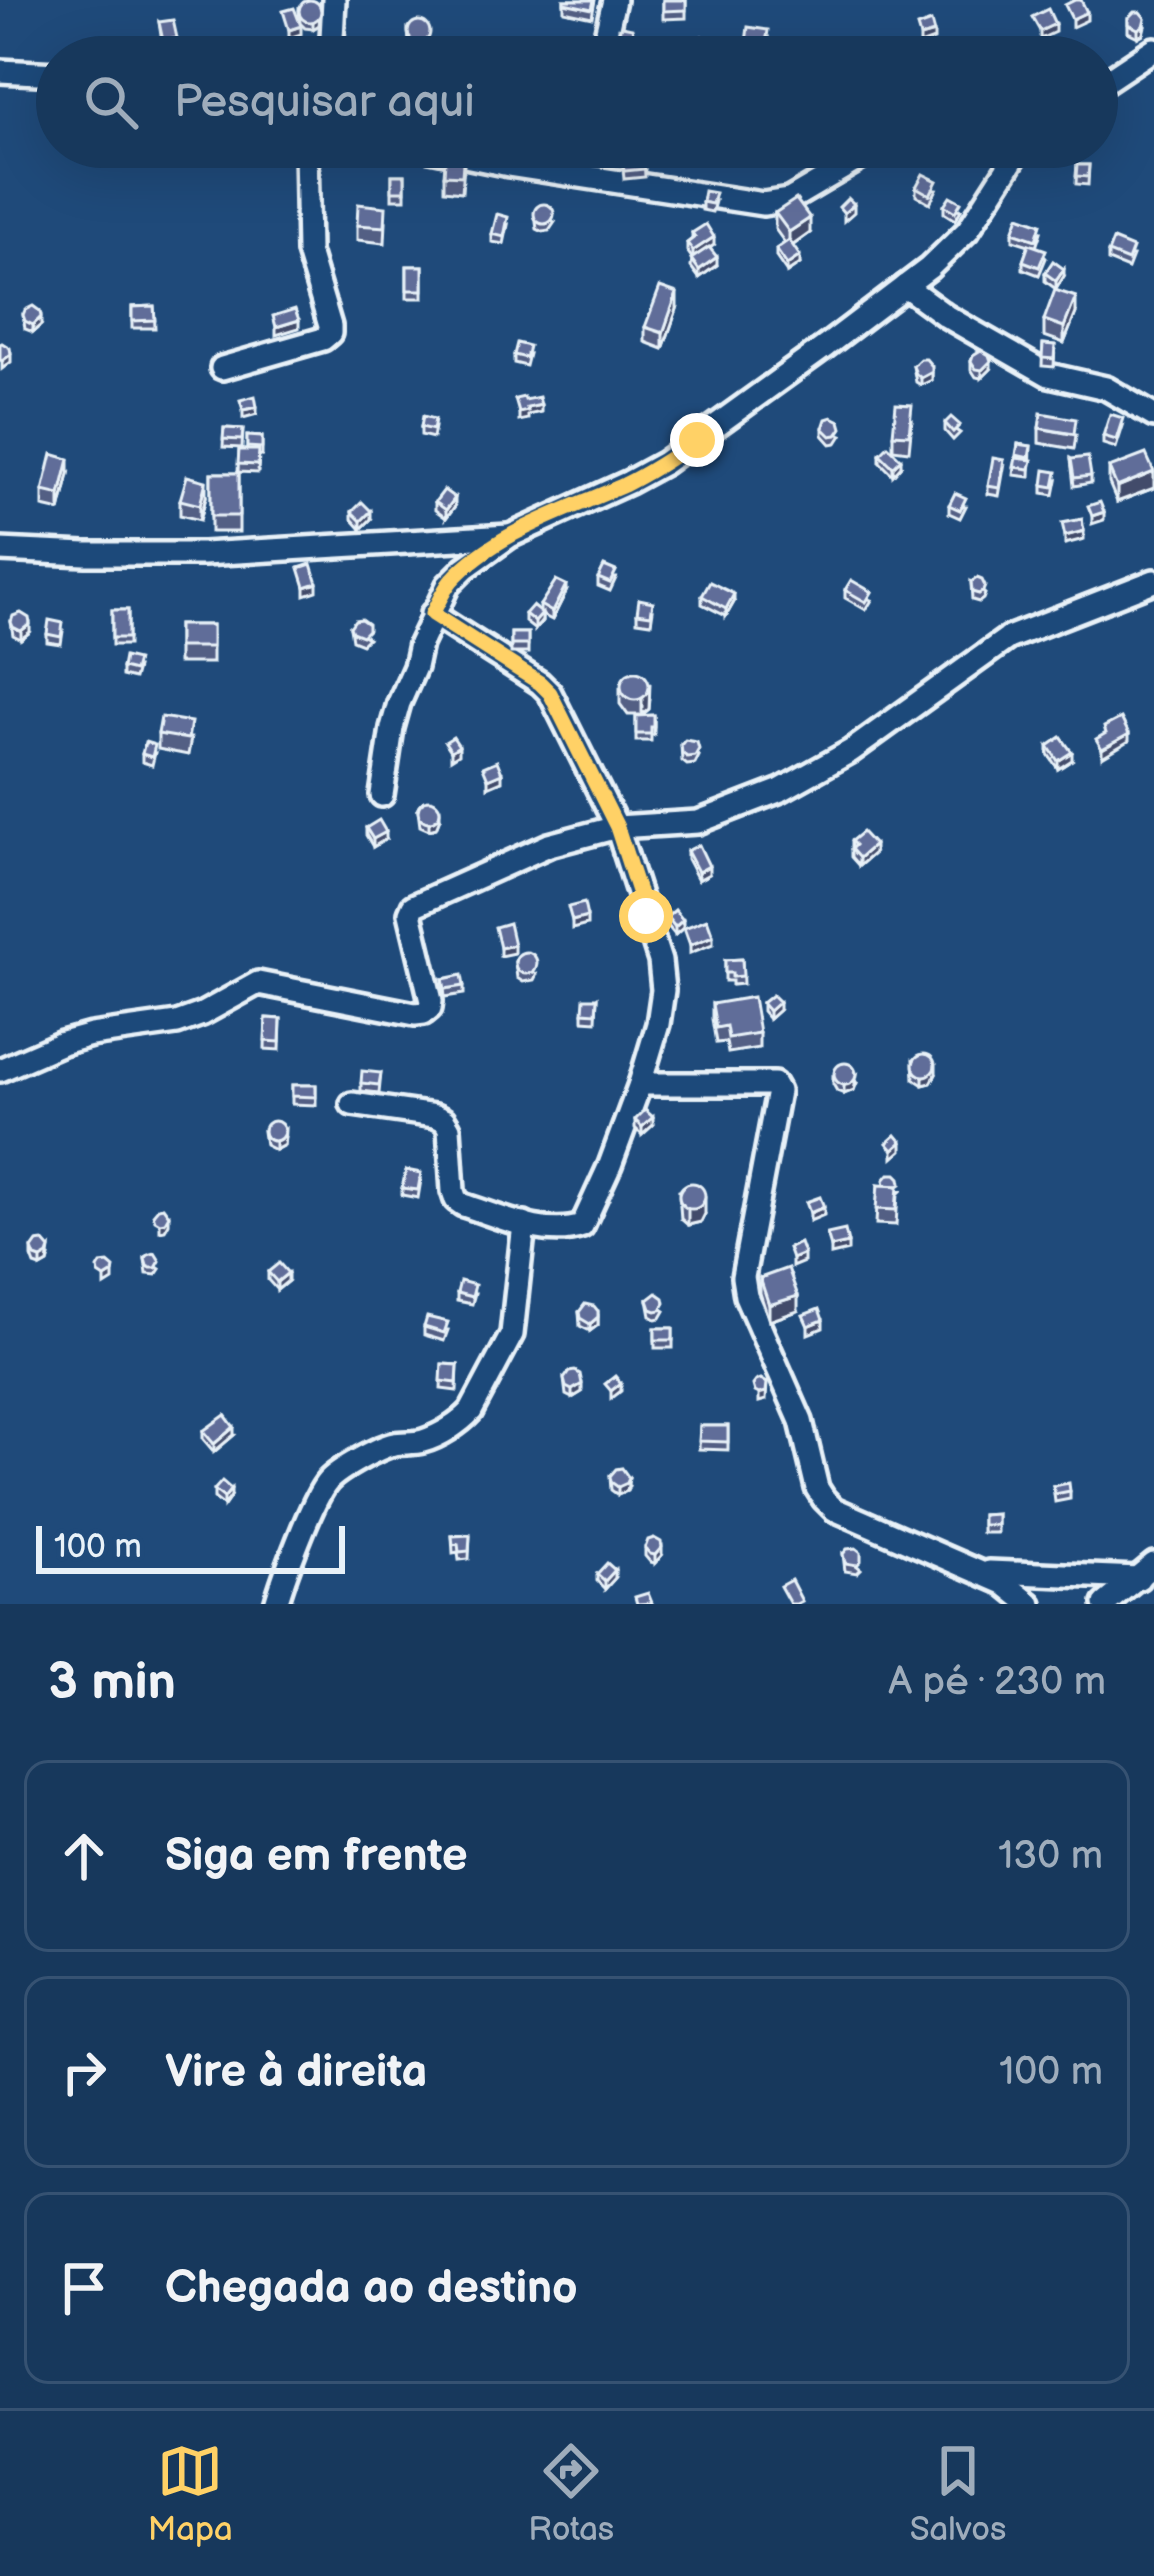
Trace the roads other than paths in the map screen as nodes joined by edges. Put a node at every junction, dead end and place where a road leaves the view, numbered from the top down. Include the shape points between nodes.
1 (334, 0) edge
2 (614, 0) edge
3 (332, 36) edge
4 (606, 36) edge
5 (1154, 49) edge
6 (0, 71) edge
7 (36, 73) edge
8 (1118, 74) edge
9 (307, 168) edge
10 (536, 168) edge
11 (576, 168) edge
12 (843, 168) edge
13 (1008, 168) edge
14 (575, 175) junction
15 (905, 286) junction
16 (222, 368) dead end
17 (1154, 416) edge
18 (510, 536) junction
19 (0, 550) edge
20 (1154, 581) edge
21 (432, 614) junction
22 (382, 795) dead end
23 (617, 827) junction
24 (0, 1070) edge
25 (640, 1084) junction
26 (352, 1104) dead end
27 (524, 1224) junction
28 (1146, 1571) edge
29 (982, 1572) junction
30 (277, 1604) edge
31 (1030, 1604) edge
32 (1106, 1604) edge

1 - 3 street
2 - 4 street
5 - 8 street
6 - 7 street
9 - 16 street via 308,251 330,333
10 - 14 street
11 - 14 street
12 - 14 street via 789,200 763,204
13 - 15 street via 968,230
15 - 17 street via 1049,374 1106,388
15 - 18 street via 664,463
18 - 19 street via 203,554
18 - 21 street via 456,576
20 - 23 street via 1008,638 851,751 782,790 698,822
21 - 22 street via 392,728
21 - 23 street via 550,693
23 - 24 street via 520,856 413,906 431,1001 424,1013 258,983 177,1023 91,1034
23 - 25 street via 662,976
25 - 27 street via 582,1226 559,1232
25 - 29 street via 774,1084 743,1277 801,1421 818,1488 834,1509
26 - 27 street via 444,1120 456,1200
27 - 30 street via 512,1334 471,1412 429,1439 391,1444 333,1476
28 - 29 street
28 - 32 street
29 - 31 street

